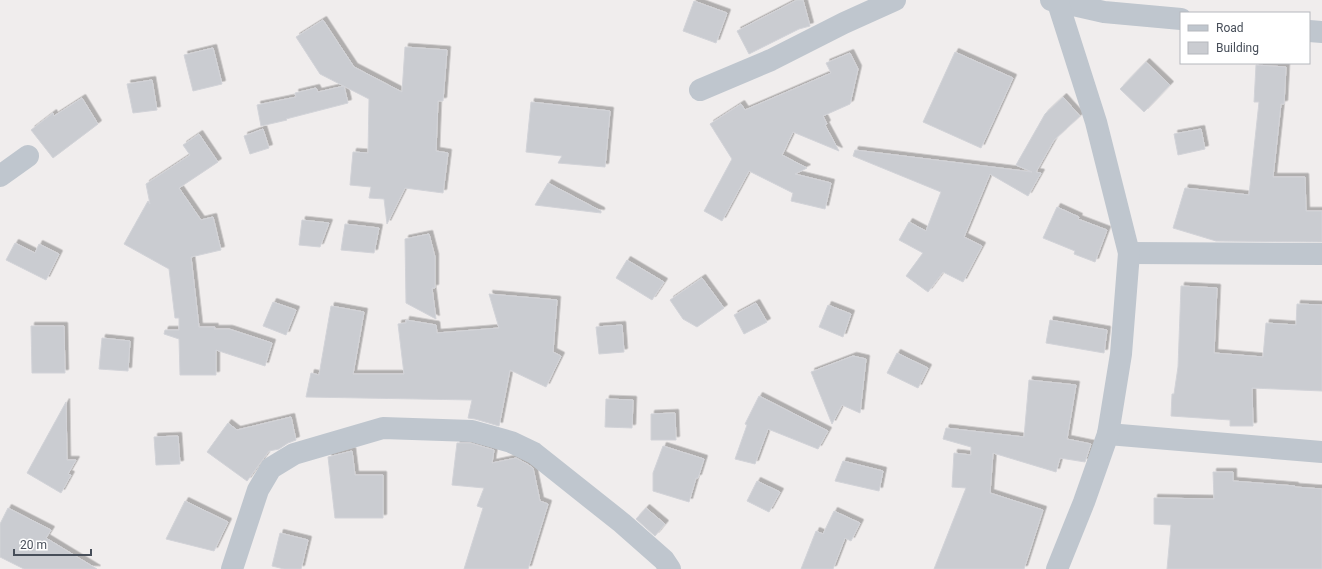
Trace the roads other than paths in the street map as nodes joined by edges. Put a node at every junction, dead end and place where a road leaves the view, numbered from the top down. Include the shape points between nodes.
1 (895, 0) edge
2 (1054, 1) edge
3 (1180, 19) edge
4 (1310, 30) edge
5 (1322, 32) edge
6 (700, 90) dead end
7 (28, 156) dead end
8 (0, 176) edge
9 (1129, 253) junction
10 (1322, 254) edge
11 (1108, 434) junction
12 (1322, 452) edge
13 (232, 569) edge
14 (670, 569) edge
15 (1057, 569) edge

1 - 6 street via 770,60
2 - 3 street via 1104,12
2 - 9 street via 1096,122
4 - 5 street
7 - 8 street
9 - 10 street
9 - 11 street via 1121,354
11 - 12 street
11 - 15 street
13 - 14 street via 258,490 271,468 294,454 384,428 472,431 511,442 534,453 622,523 664,560

